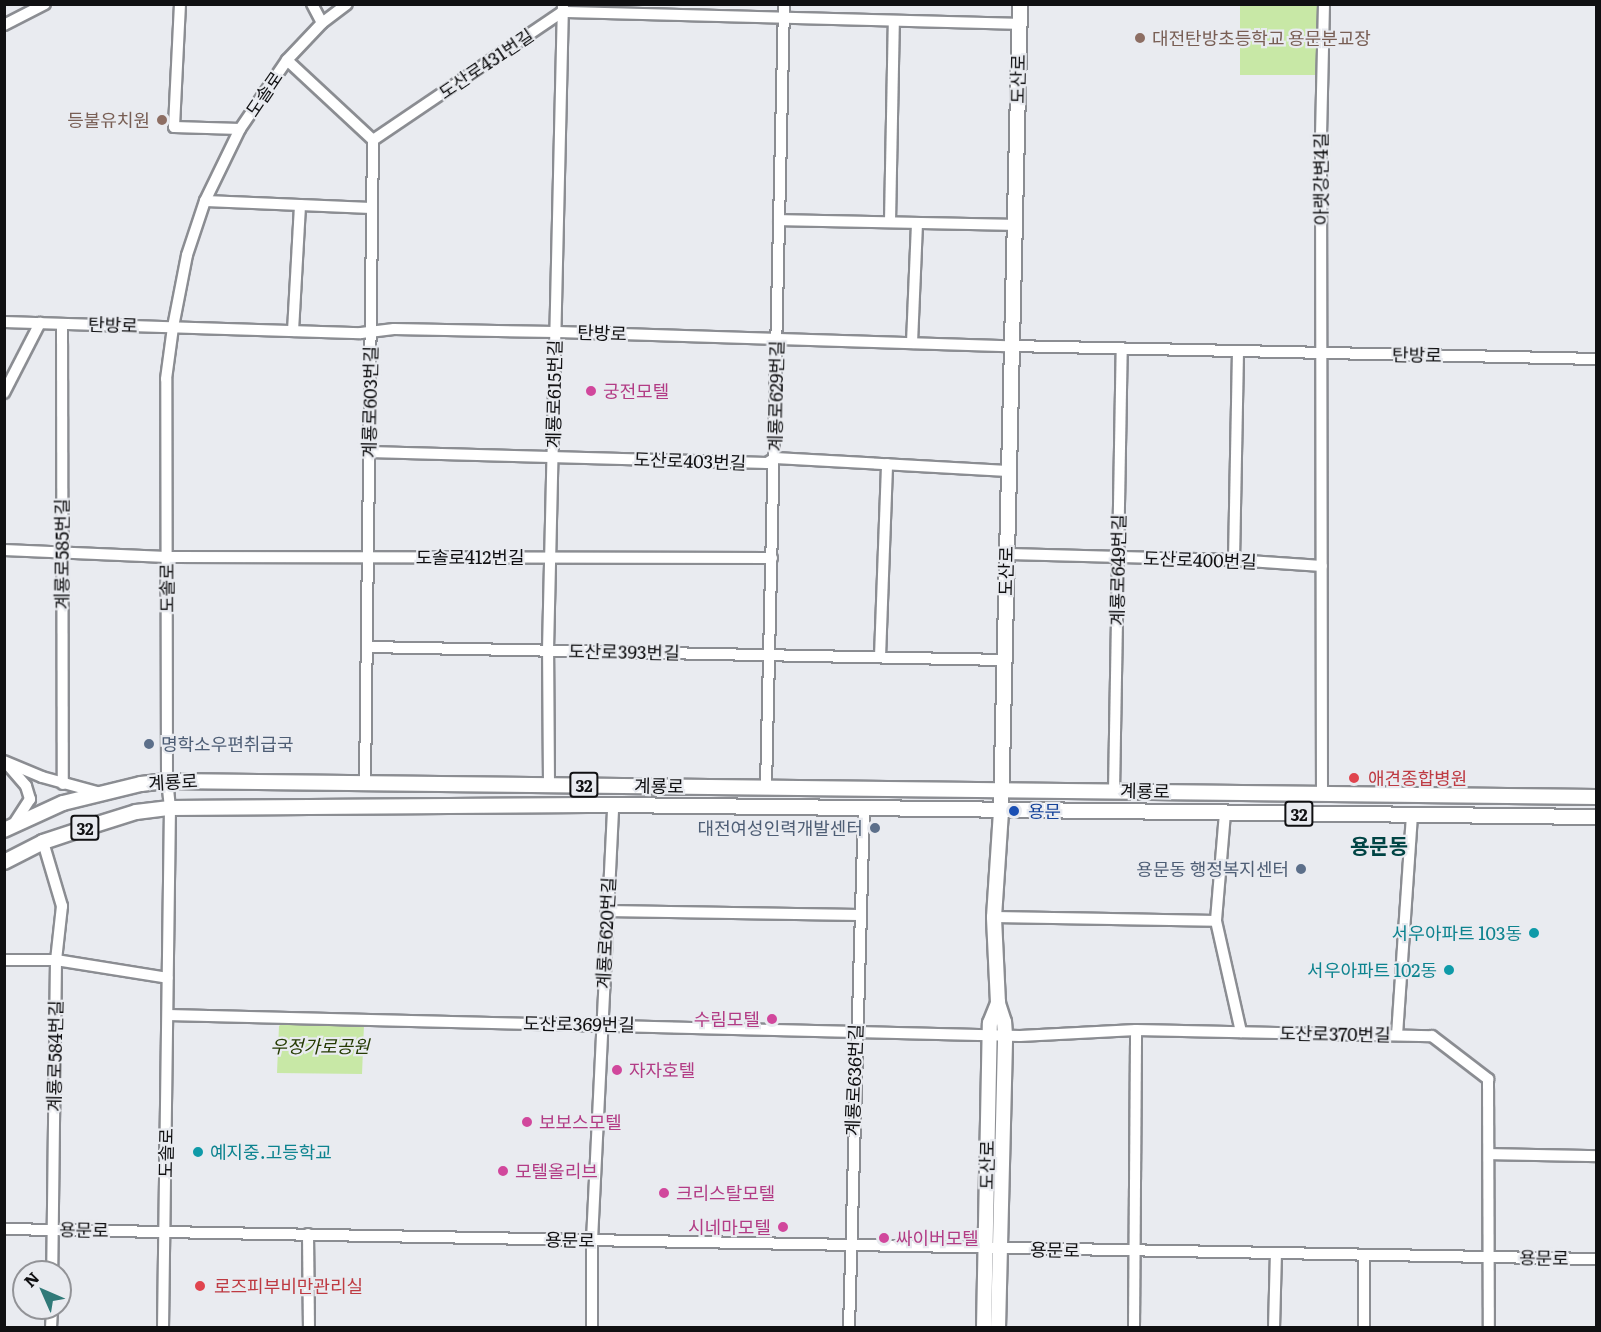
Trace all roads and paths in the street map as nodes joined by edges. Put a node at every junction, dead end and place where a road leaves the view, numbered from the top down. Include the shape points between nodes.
1 (45, 4) edge
2 (180, 4) edge
3 (312, 4) edge
4 (347, 4) edge
5 (784, 4) edge
6 (1020, 4) edge
7 (1324, 4) edge
8 (562, 8) edge
9 (784, 18) junction
10 (894, 21) junction
11 (322, 23) junction
12 (1019, 24) junction
13 (4, 26) edge
14 (287, 60) junction
15 (240, 129) junction
16 (373, 140) junction
17 (205, 201) junction
18 (300, 205) junction
19 (372, 208) junction
20 (779, 220) junction
21 (890, 222) junction
22 (917, 223) junction
23 (1014, 225) junction
24 (4, 322) edge
25 (40, 323) junction
26 (62, 324) junction
27 (173, 327) junction
28 (293, 331) junction
29 (370, 331) junction
30 (555, 332) junction
31 (777, 339) junction
32 (912, 343) junction
33 (1011, 346) junction
34 (1122, 348) junction
35 (1238, 351) junction
36 (1322, 353) junction
37 (1596, 359) edge
38 (4, 393) edge
39 (369, 452) junction
40 (553, 457) junction
41 (775, 458) junction
42 (887, 464) junction
43 (1008, 471) junction
44 (4, 550) edge
45 (62, 554) junction
46 (1006, 554) junction
47 (167, 557) junction
48 (368, 557) junction
49 (551, 557) junction
50 (1118, 557) junction
51 (772, 558) junction
52 (1233, 560) junction
53 (1322, 566) junction
54 (368, 647) junction
55 (548, 650) junction
56 (768, 655) junction
57 (880, 657) junction
58 (1004, 660) junction
59 (4, 762) edge
60 (167, 781) junction
61 (365, 782) junction
62 (63, 784) junction
63 (549, 784) junction
64 (766, 787) junction
65 (1001, 790) junction
66 (1114, 791) junction
67 (100, 794) junction
68 (1322, 794) junction
69 (1596, 797) edge
70 (613, 806) junction
71 (864, 807) junction
72 (170, 808) junction
73 (1001, 811) junction
74 (1225, 813) junction
75 (1412, 815) junction
76 (1596, 817) edge
77 (9, 827) edge
78 (43, 842) junction
79 (4, 862) edge
80 (606, 911) junction
81 (859, 915) junction
82 (994, 917) junction
83 (1216, 921) junction
84 (4, 960) edge
85 (56, 960) junction
86 (168, 978) junction
87 (998, 1003) junction
88 (168, 1015) junction
89 (601, 1025) junction
90 (856, 1030) junction
91 (1136, 1030) junction
92 (1241, 1032) junction
93 (990, 1035) junction
94 (1005, 1035) junction
95 (1397, 1035) junction
96 (1489, 1154) junction
97 (1596, 1156) edge
98 (4, 1229) edge
99 (53, 1230) junction
100 (165, 1231) junction
101 (308, 1234) junction
102 (592, 1240) junction
103 (849, 1246) junction
104 (993, 1250) junction
105 (1135, 1251) junction
106 (1276, 1254) junction
107 (1364, 1255) junction
108 (1491, 1257) junction
109 (1596, 1259) edge
110 (52, 1260) edge
111 (163, 1328) edge
112 (309, 1328) edge
113 (592, 1328) edge
114 (849, 1328) edge
115 (984, 1328) edge
116 (998, 1328) edge
117 (1134, 1328) edge
118 (1274, 1328) edge
119 (1364, 1328) edge
120 (1489, 1328) edge

1 - 13 street
2 - 15 street via 174,127
3 - 11 street
4 - 11 street, 도솔로
5 - 9 street, 계룡로629번길
6 - 12 main road, 도산로
7 - 36 street, 아랫강변4길
8 - 9 street
8 - 16 street, 도산로431번길
8 - 30 street, 계룡로615번길
9 - 10 street
9 - 20 street, 계룡로629번길
10 - 12 street
10 - 21 street
11 - 14 street, 도솔로
12 - 23 main road, 도산로
14 - 15 street, 도솔로
14 - 16 street
15 - 17 street, 도솔로
16 - 19 street, 계룡로603번길
17 - 18 street
17 - 27 street, 도솔로 via 187,255
18 - 19 street
18 - 28 street
19 - 29 street, 계룡로603번길
20 - 21 street
20 - 31 street, 계룡로629번길
21 - 22 street
22 - 23 street
22 - 32 street
23 - 33 main road, 도산로
24 - 25 street, 탄방로
25 - 26 street, 탄방로
25 - 38 street
26 - 27 street, 탄방로
26 - 45 street, 계룡로585번길
27 - 28 street, 탄방로
27 - 47 street, 도솔로 via 166,379
28 - 29 street, 탄방로
29 - 30 street, 탄방로
29 - 39 street, 계룡로603번길
30 - 31 street, 탄방로
30 - 40 street, 계룡로615번길
31 - 32 street, 탄방로
31 - 41 street, 계룡로629번길
32 - 33 street, 탄방로
33 - 34 street, 탄방로
33 - 43 main road, 도산로
34 - 35 street, 탄방로
34 - 50 street, 계룡로649번길
35 - 36 street, 탄방로
35 - 52 street
36 - 37 street, 탄방로
36 - 53 street
39 - 40 street, 도산로403번길
39 - 48 street, 계룡로603번길
40 - 41 street, 도산로403번길 via 767,463
40 - 49 street, 계룡로615번길
41 - 42 street, 도산로403번길
41 - 51 street, 계룡로629번길
42 - 43 street, 도산로403번길
42 - 57 street
43 - 46 main road, 도산로
44 - 45 street, 도솔로412번길
45 - 47 street, 도솔로412번길
45 - 62 street, 계룡로585번길
46 - 50 street, 도산로400번길
46 - 58 main road, 도산로
47 - 48 street, 도솔로412번길
47 - 60 street, 도솔로
48 - 49 street, 도솔로412번길
48 - 54 street, 계룡로603번길
49 - 51 street, 도솔로412번길
49 - 55 street, 계룡로615번길
50 - 52 street, 도산로400번길
50 - 66 street, 계룡로649번길
51 - 56 street, 계룡로629번길
52 - 53 street, 도산로400번길
53 - 68 street
54 - 55 street, 도산로393번길
54 - 61 street, 계룡로603번길
55 - 56 street, 도산로393번길
55 - 63 street, 계룡로615번길
56 - 57 street, 도산로393번길
56 - 64 street, 계룡로629번길
57 - 58 street, 도산로393번길
58 - 65 main road, 도산로
59 - 62 street
59 - 77 street via 29,792 30,799
60 - 61 main road, 계룡로 / 32
60 - 67 main road, 계룡로 / 32
60 - 72 street, 도솔로
61 - 63 main road, 계룡로 / 32
62 - 67 street
63 - 64 main road, 계룡로 / 32
64 - 65 main road, 계룡로 / 32
65 - 66 main road, 계룡로 / 32
65 - 73 main road, 도산로
66 - 68 main road, 계룡로 / 32
67 - 77 main road, 계룡로 / 32 via 63,803
68 - 69 main road, 계룡로 / 32
70 - 71 main road, 계룡로 / 32
70 - 72 main road, 계룡로 / 32
70 - 80 street, 계룡로620번길
71 - 73 main road, 계룡로 / 32
71 - 81 street, 계룡로636번길
72 - 78 main road, 계룡로 / 32 via 136,812
72 - 86 street, 도솔로
73 - 74 main road, 계룡로 / 32
73 - 82 main road, 도산로
74 - 75 main road, 계룡로 / 32
74 - 83 street
75 - 76 main road, 계룡로 / 32
75 - 95 street
78 - 79 main road, 계룡로 / 32
78 - 85 street, 계룡로584번길 via 62,906
80 - 81 street
80 - 89 street, 계룡로620번길
81 - 90 street, 계룡로636번길
82 - 83 street
82 - 87 main road, 도산로
83 - 92 street
84 - 85 street
85 - 86 street
85 - 99 street, 계룡로584번길
86 - 88 street, 도솔로
87 - 93 main road, 도산로
87 - 94 main road, 도산로
88 - 89 street, 도산로369번길
88 - 100 street, 도솔로
89 - 90 street, 도산로369번길
89 - 102 street, 계룡로620번길
90 - 93 street, 도산로369번길
90 - 103 street, 계룡로636번길
91 - 92 street, 도산로370번길
91 - 94 street, 도산로370번길
91 - 105 street
92 - 95 street, 도산로370번길
93 - 94 street, 도산로370번길
93 - 104 main road, 도산로
94 - 104 main road, 도산로
95 - 96 street, 도산로370번길 via 1432,1036 1488,1079
96 - 97 street
96 - 108 street, 도산로370번길
98 - 99 street, 용문로
99 - 100 street, 용문로
99 - 110 street, 계룡로584번길
100 - 101 street, 용문로
100 - 111 street, 도솔로
101 - 102 street, 용문로
101 - 112 street
102 - 103 street, 용문로
102 - 113 street, 계룡로620번길
103 - 104 street, 용문로
103 - 114 street, 계룡로636번길
104 - 105 street, 용문로
104 - 115 main road, 도산로
104 - 116 main road, 도산로
105 - 106 street, 용문로
105 - 117 street
106 - 107 street, 용문로
106 - 118 street
107 - 108 street, 용문로
107 - 119 street
108 - 109 street, 용문로
108 - 120 street, 도산로370번길

